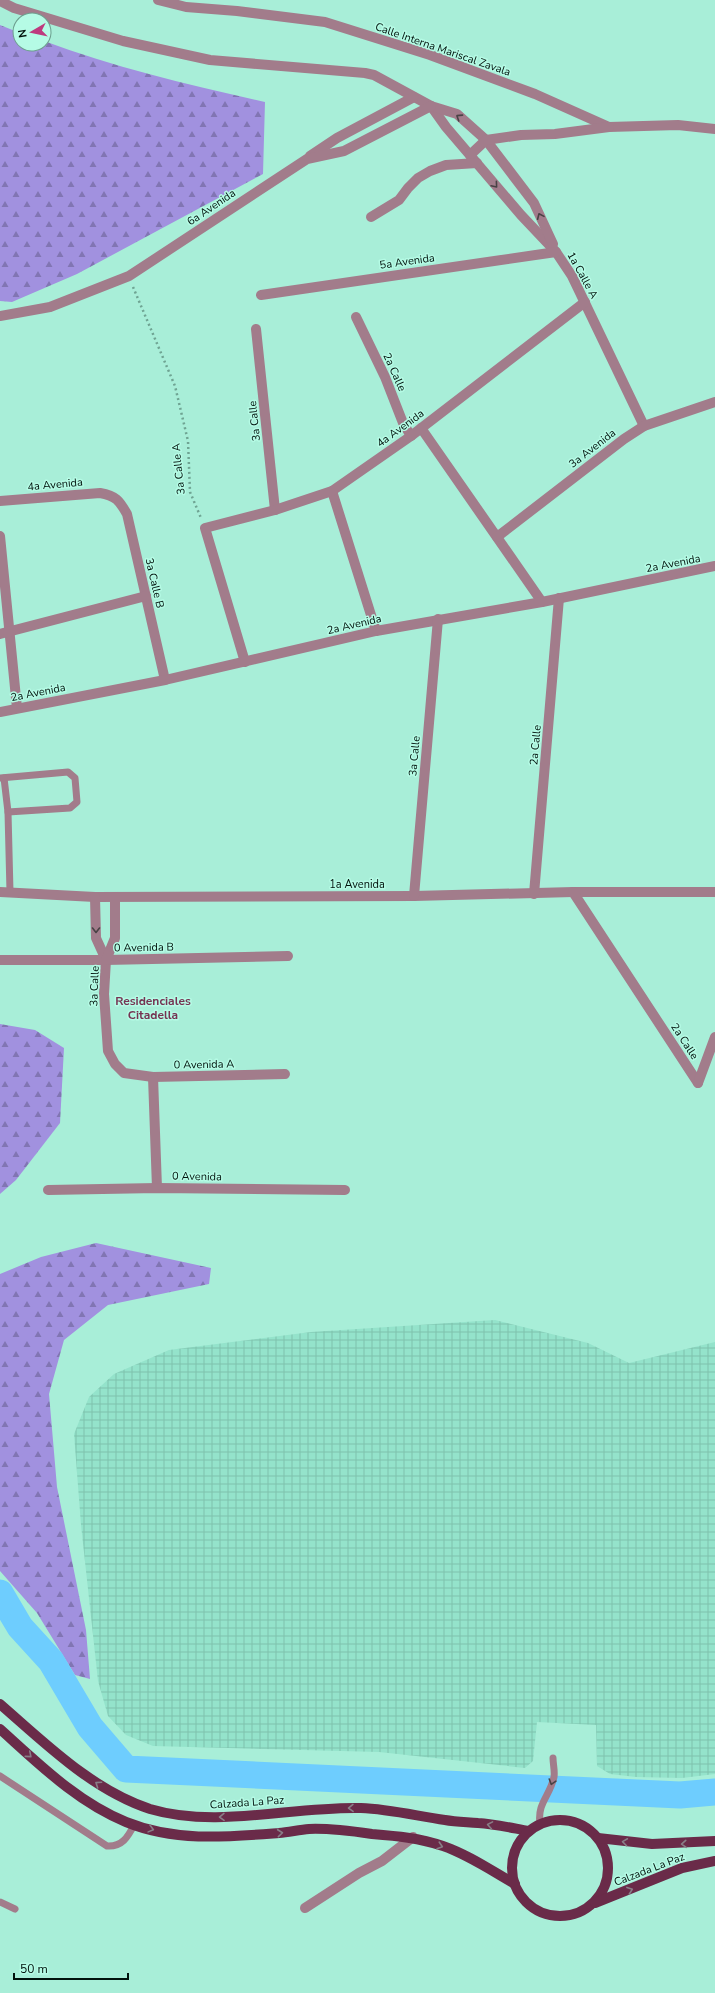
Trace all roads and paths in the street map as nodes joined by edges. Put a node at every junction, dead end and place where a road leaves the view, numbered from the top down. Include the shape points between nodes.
1 (158, 0) edge
2 (0, 1) edge
3 (414, 97) junction
4 (432, 106) junction
5 (609, 127) junction
6 (715, 129) edge
7 (486, 140) junction
8 (307, 159) junction
9 (473, 159) junction
10 (371, 217) dead end
11 (556, 252) junction
12 (129, 276) junction
13 (261, 295) dead end
14 (585, 302) junction
15 (0, 316) edge
16 (356, 317) dead end
17 (256, 329) dead end
18 (715, 402) edge
19 (644, 426) junction
20 (421, 428) junction
21 (411, 436) junction
22 (332, 491) junction
23 (112, 495) joint
24 (0, 501) edge
25 (275, 510) junction
26 (205, 528) junction
27 (0, 536) edge
28 (497, 537) junction
29 (715, 566) edge
30 (146, 596) junction
31 (559, 598) junction
32 (542, 602) junction
33 (438, 619) junction
34 (376, 631) junction
35 (5, 634) edge
36 (245, 662) junction
37 (165, 680) junction
38 (17, 708) junction
39 (0, 712) edge
40 (2, 778) edge
41 (8, 812) junction
42 (5, 892) edge
43 (573, 892) junction
44 (715, 892) edge
45 (534, 894) junction
46 (414, 896) junction
47 (95, 897) junction
48 (115, 897) junction
49 (288, 956) dead end
50 (0, 960) edge
51 (106, 960) junction
52 (715, 1037) edge
53 (124, 1073) joint
54 (285, 1074) dead end
55 (153, 1076) junction
56 (157, 1188) junction
57 (48, 1190) dead end
58 (345, 1190) dead end
59 (0, 1704) edge
60 (0, 1729) edge
61 (553, 1758) dead end
62 (0, 1776) edge
63 (540, 1824) junction
64 (134, 1825) junction
65 (529, 1832) junction
66 (413, 1837) junction
67 (598, 1838) junction
68 (715, 1841) edge
69 (715, 1861) edge
70 (515, 1884) junction
71 (0, 1902) edge
72 (593, 1903) junction
73 (305, 1908) dead end
74 (14, 1909) dead end

1 - 5 street, Calle Interna Mariscal Zavala via 186,7 326,22 444,60 535,94
2 - 3 street via 14,8 123,41 210,60 374,75
3 - 4 street
3 - 8 street via 337,138
7 -> 4 street via 457,114
4 - 8 street, 6a Avenida via 344,151
4 - 9 street
5 - 6 street, Calle Interna Mariscal Zavala via 678,125
5 - 7 street
7 - 9 street
11 -> 7 street via 534,203
8 - 12 street, 6a Avenida
9 - 10 street via 430,171 413,183 399,200
9 -> 11 street, 1a Calle A
11 - 13 street, 5a Avenida
11 - 14 street, 1a Calle A
12 - 15 street, 6a Avenida via 50,307
12 - 26 path, 3a Calle A via 175,386 188,441 190,492
14 - 19 street, 1a Calle A
14 - 20 street, 4a Avenida
16 - 21 street, 2a Calle
17 - 25 street, 3a Calle
18 - 19 street, 3a Avenida
19 - 28 street, 3a Avenida
20 - 21 street, 4a Avenida
20 - 28 street
21 - 22 street, 4a Avenida
22 - 25 street, 4a Avenida
22 - 34 street
23 - 24 street, 4a Avenida via 100,492
23 - 30 street, 3a Calle B via 127,514
25 - 26 street, 4a Avenida
26 - 36 street
27 - 35 street
28 - 32 street
29 - 31 street, 2a Avenida
30 - 35 street
30 - 37 street, 3a Calle B
31 - 32 street, 2a Avenida
31 - 45 street, 2a Calle
32 - 33 street, 2a Avenida
33 - 34 street, 2a Avenida
33 - 46 street, 3a Calle
34 - 36 street, 2a Avenida
35 - 38 street
36 - 37 street, 2a Avenida
37 - 38 street, 2a Avenida
38 - 39 street, 2a Avenida
40 - 41 lane
40 - 41 lane via 68,772 75,778 77,802 70,808
41 - 42 lane
42 - 47 street, 1a Avenida
43 - 44 street, 1a Avenida
43 - 45 street, 1a Avenida
43 - 52 street, 2a Calle via 698,1083
45 - 46 street, 1a Avenida
46 - 48 street, 1a Avenida
47 - 48 street, 1a Avenida
47 -> 51 street, 3a Calle via 96,938
48 - 51 street via 115,938
49 - 51 street, 0 Avenida B
50 - 51 street, 0 Avenida B
51 - 53 street, 3a Calle via 104,994 108,1051
53 - 55 street, 0 Avenida A
54 - 55 street, 0 Avenida A
55 - 56 street
56 - 57 street, 0 Avenida
56 - 58 street, 0 Avenida
65 -> 59 main road, Calzada La Paz via 361,1808 306,1809 233,1817 200,1817 151,1809 126,1800 95,1781
60 -> 64 main road via 72,1791
61 -> 63 lane via 554,1775 551,1788 538,1813
62 - 64 lane via 107,1846 115,1846 127,1839
63 - 65 main road
63 - 67 main road via 552,1820 579,1823
64 -> 66 main road via 174,1835 204,1837 309,1829
65 - 70 main road via 520,1842 514,1856 512,1870
66 -> 70 main road via 463,1855
66 - 73 street via 382,1861
68 -> 67 main road, Calzada La Paz via 652,1844
67 - 72 main road via 605,1851 608,1873 606,1884
72 -> 69 main road, Calzada La Paz via 682,1868
70 - 72 main road via 528,1904 540,1912 554,1916 568,1916 582,1911
71 - 74 lane

